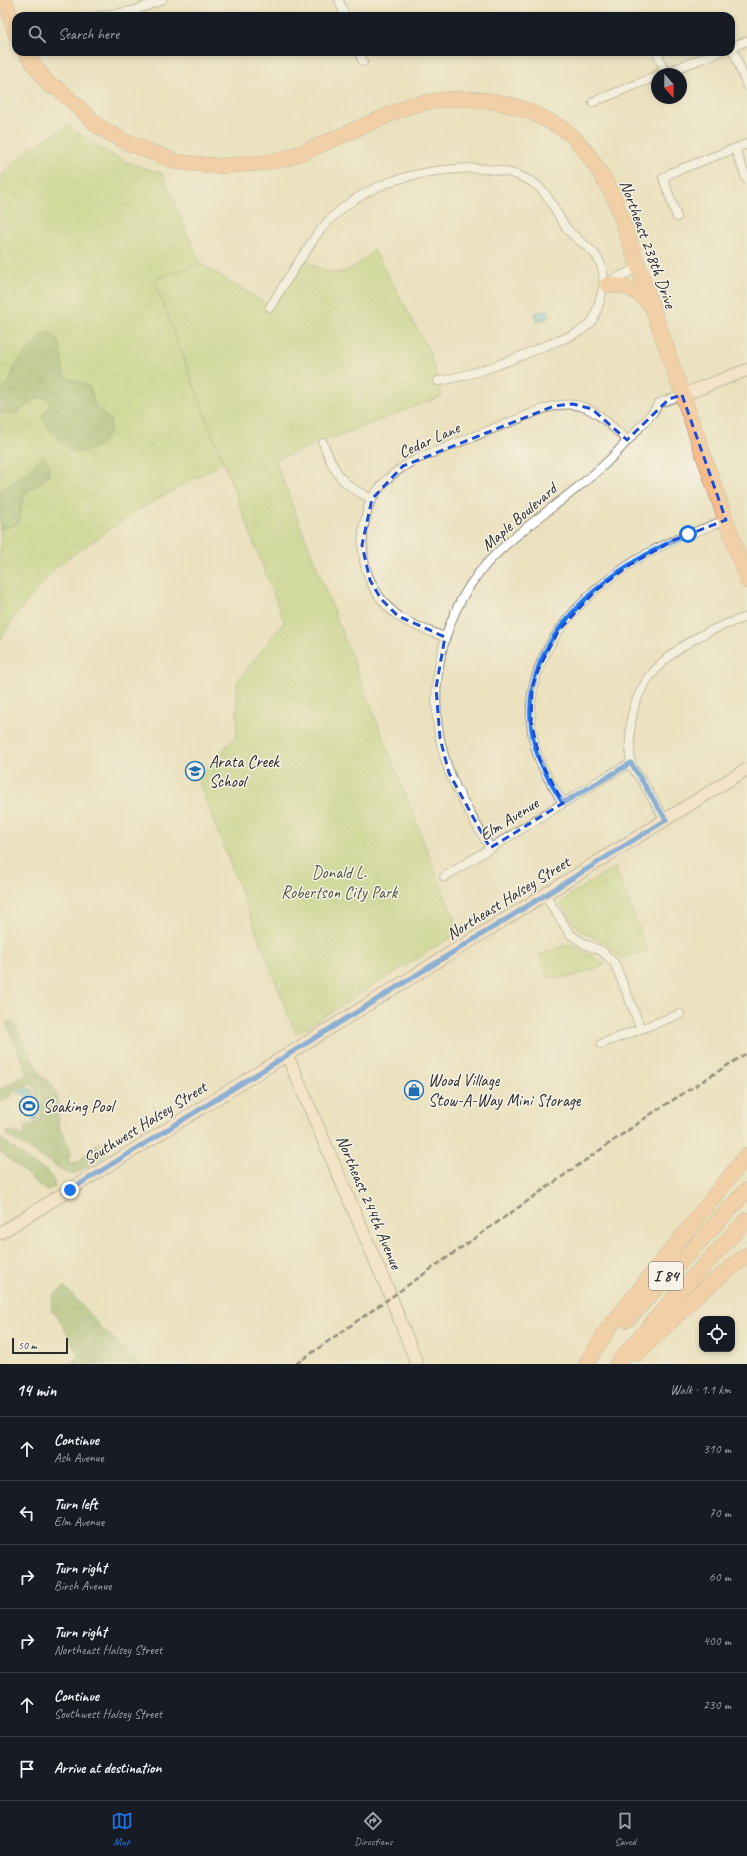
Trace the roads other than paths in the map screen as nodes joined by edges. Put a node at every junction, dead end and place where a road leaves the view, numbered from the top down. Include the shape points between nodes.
1 (5, 0) edge
2 (14, 0) edge
3 (162, 0) edge
4 (339, 0) edge
5 (18, 12) edge
6 (126, 12) edge
7 (344, 12) edge
8 (12, 22) edge
9 (747, 41) edge
10 (735, 46) edge
11 (735, 55) edge
12 (28, 56) edge
13 (39, 56) edge
14 (361, 56) edge
15 (658, 56) edge
16 (708, 56) edge
17 (363, 62) dead end
18 (660, 68) edge
19 (677, 68) edge
20 (651, 78) edge
21 (747, 86) edge
22 (59, 89) junction
23 (593, 102) dead end
24 (747, 144) edge
25 (735, 148) junction
26 (747, 180) edge
27 (677, 217) dead end
28 (638, 268) junction
29 (605, 286) junction
30 (270, 307) dead end
31 (652, 309) junction
32 (747, 370) edge
33 (438, 380) dead end
34 (675, 397) junction
35 (627, 440) junction
36 (323, 443) dead end
37 (372, 499) junction
38 (726, 520) junction
39 (747, 581) edge
40 (747, 617) edge
41 (445, 637) junction
42 (631, 763) junction
43 (747, 769) edge
44 (563, 803) junction
45 (666, 820) junction
46 (490, 848) junction
47 (444, 877) dead end
48 (545, 895) junction
49 (680, 1014) dead end
50 (641, 1029) junction
51 (601, 1044) dead end
52 (287, 1055) junction
53 (747, 1154) edge
54 (747, 1190) edge
55 (747, 1220) edge
56 (0, 1233) edge
57 (747, 1255) edge
58 (417, 1364) edge
59 (587, 1364) edge
60 (617, 1364) edge
61 (626, 1364) edge

1 - 8 highway
2 - 5 highway
3 - 6 street
4 - 7 street
9 - 10 street
11 - 21 street
12 - 22 highway, Northeast 238th Drive via 49,85
13 - 22 highway, Northeast 238th Drive via 56,80
14 - 17 street
15 - 18 street
16 - 19 street
20 - 23 street
22 - 28 highway, Northeast 238th Drive via 99,127 126,142 177,162 219,166 262,163 297,154 391,113 426,102 462,98 502,102 547,120 576,140 614,197
24 - 25 street
25 - 26 street
25 - 27 street via 663,178
28 - 29 street
28 - 31 highway, Northeast 238th Drive
29 - 30 street via 598,260 568,230 541,189 520,176 465,168 406,176 387,182 354,201 329,220 317,234
29 - 31 highway via 625,286 636,291
29 - 33 street via 593,320 573,335 496,366
31 - 34 highway, Northeast 238th Drive
32 - 34 street
34 - 35 street, Maple Boulevard via 654,411
34 - 38 highway, Northeast 238th Drive
35 - 37 street, Cedar Lane via 592,409 573,404 554,406 403,466
35 - 41 street, Maple Boulevard via 605,464 498,551 462,598
36 - 37 street via 341,480 358,493
37 - 41 street, Cedar Lane via 367,511 362,545 365,566 375,591 398,616 419,628
38 - 39 highway, Northeast 238th Drive
38 - 44 street via 663,545 614,576 582,603 549,646 532,688 531,722 540,760
40 - 42 street via 720,626 693,640 667,658 651,674 640,691 633,712 630,732
41 - 46 street, Maple Boulevard via 436,688 436,717 440,738 449,773
42 - 44 street, Elm Avenue
42 - 45 street
43 - 45 street, Northeast Halsey Street
44 - 46 street, Elm Avenue
45 - 48 street, Northeast Halsey Street
46 - 47 street, Elm Avenue
48 - 50 street via 570,934 603,952 615,964
48 - 52 street, Northeast Halsey Street
49 - 50 street
50 - 51 street
52 - 56 street, Southwest Halsey Street
52 - 58 street, Northeast 244th Avenue via 391,1297
53 - 59 highway via 608,1329
54 - 59 highway, I 84
55 - 60 highway, I 84 via 679,1292
57 - 61 highway via 705,1288

